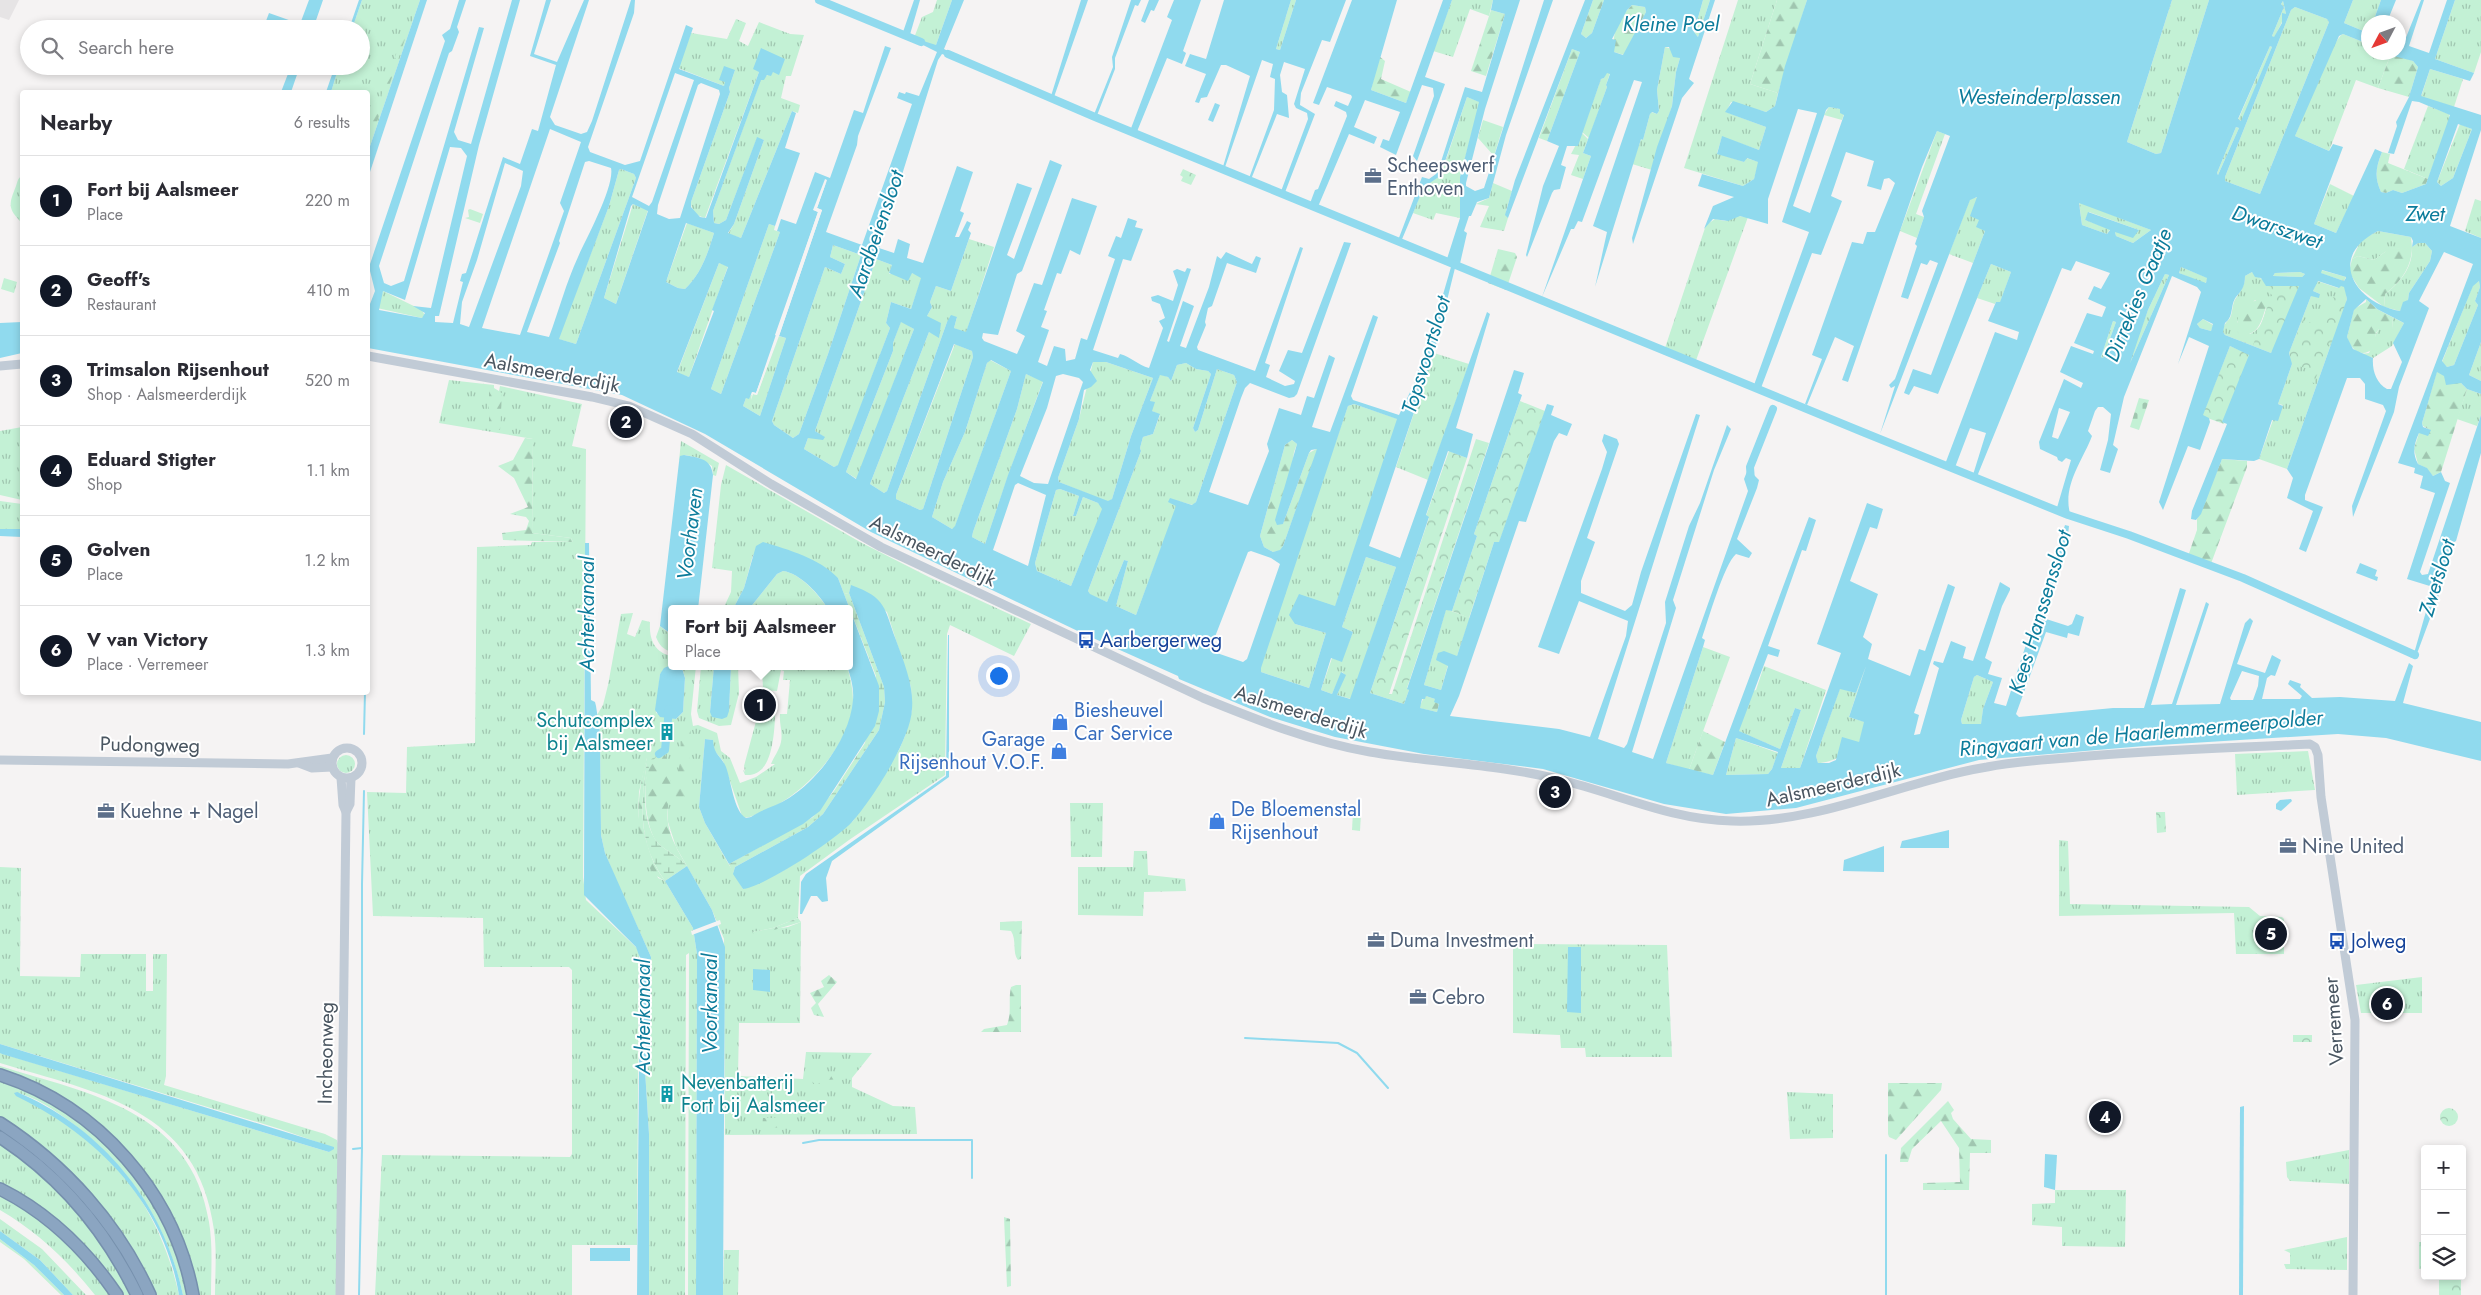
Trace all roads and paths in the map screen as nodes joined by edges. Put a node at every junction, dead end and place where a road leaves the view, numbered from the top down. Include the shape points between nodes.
1 (370, 356) edge
2 (20, 364) edge
3 (0, 366) edge
4 (2315, 747) joint
5 (0, 760) edge
6 (332, 763) junction
7 (341, 778) junction
8 (351, 778) junction
9 (346, 812) junction
10 (0, 1075) edge
11 (0, 1123) edge
12 (0, 1137) edge
13 (0, 1189) edge
14 (116, 1295) edge
15 (137, 1295) edge
16 (150, 1295) edge
17 (193, 1295) edge
18 (340, 1295) edge
19 (2353, 1295) edge

1 - 4 street, Aalsmeerderdijk via 629,406 692,434 881,547 1250,717 1323,742 1413,759 1513,770 1562,780 1694,817 1733,821 1780,819 1948,774 2026,762 2300,744
2 - 3 street
4 - 19 street, Verremeer via 2355,1020
5 - 6 street, Pudongweg via 299,763 312,759
6 - 7 street
6 - 8 street via 337,751 346,748 359,754 362,768
7 - 8 street
7 - 9 street, Incheonweg
8 - 9 street, Incheonweg via 350,804
9 - 18 street, Incheonweg
10 - 17 highway via 38,1090 72,1110 98,1129 126,1157 152,1192 170,1224 185,1262
11 - 16 highway via 54,1164 92,1203 124,1246
12 - 15 highway via 46,1172 80,1206 115,1253
13 - 14 highway via 61,1231 87,1257

